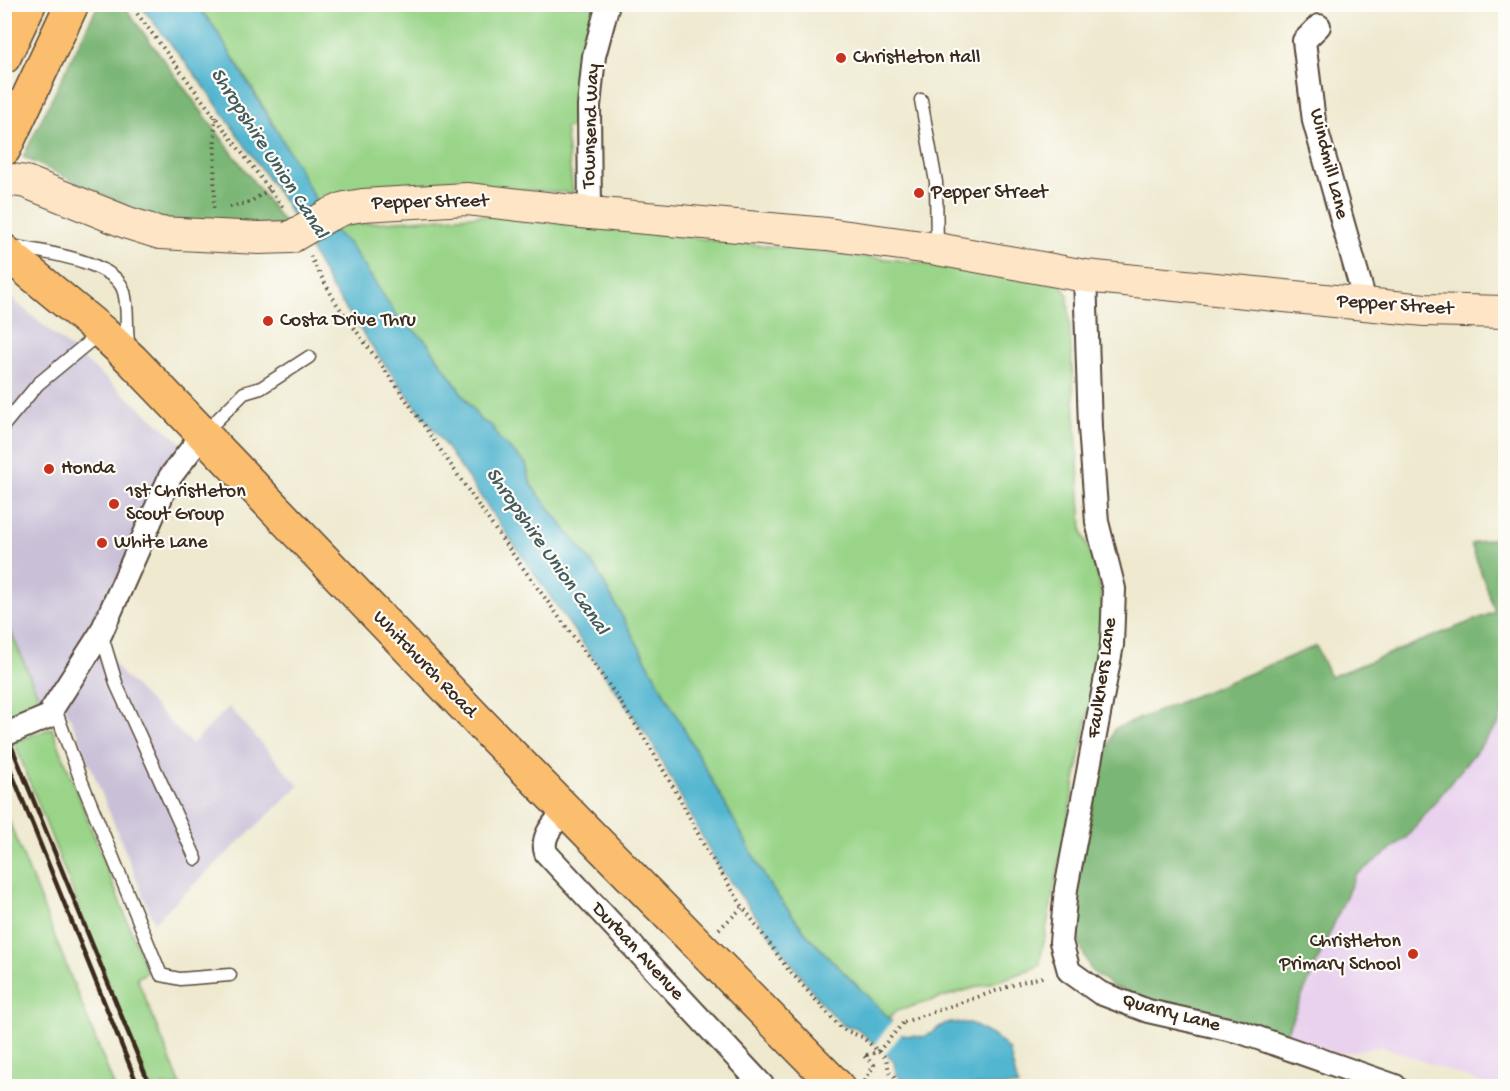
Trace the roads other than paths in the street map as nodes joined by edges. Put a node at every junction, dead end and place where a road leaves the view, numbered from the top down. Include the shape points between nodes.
1 (29, 4) edge
2 (72, 4) edge
3 (608, 4) edge
4 (1319, 26) dead end
5 (4, 57) edge
6 (921, 100) dead end
7 (4, 149) edge
8 (13, 180) dead end
9 (590, 213) junction
10 (4, 244) edge
11 (937, 249) junction
12 (4, 251) edge
13 (1086, 276) junction
14 (1366, 304) junction
15 (1506, 312) edge
16 (102, 332) junction
17 (309, 357) dead end
18 (132, 360) junction
19 (4, 425) edge
20 (203, 434) junction
21 (101, 633) junction
22 (51, 711) junction
23 (4, 735) edge
24 (566, 809) junction
25 (196, 859) dead end
26 (1069, 971) joint
27 (230, 975) dead end
28 (763, 1086) edge
29 (837, 1086) edge
30 (1395, 1086) edge

1 - 5 highway
2 - 7 highway
3 - 9 street, Townsend Way via 594,56 589,106
4 - 14 street, Windmill Lane via 1304,41 1314,121
6 - 11 lane via 936,182
8 - 9 street, Pepper Street, bridge via 160,233 259,238 296,234 345,208 467,199
9 - 11 street, Pepper Street via 828,234
10 - 18 lane via 98,267 117,278 124,292 126,337
11 - 13 street, Pepper Street
12 - 16 highway, Whitchurch Road
13 - 14 street, Pepper Street
13 - 26 street, Faulkners Lane via 1097,522 1114,589 1112,645 1066,889 1061,942
14 - 15 street, Pepper Street
16 - 18 highway, Whitchurch Road
16 - 19 lane via 38,384
17 - 20 lane via 261,388 244,393
18 - 20 highway, Whitchurch Road
20 - 21 street via 170,477
20 - 24 highway, Whitchurch Road
21 - 22 street
21 - 25 lane via 117,686
22 - 23 street, bridge
22 - 27 lane via 161,975 180,979
24 - 28 street, Durban Avenue via 547,834 546,853
24 - 29 highway, Whitchurch Road
26 - 30 street, Quarry Lane via 1100,993 1148,1011 1241,1032

